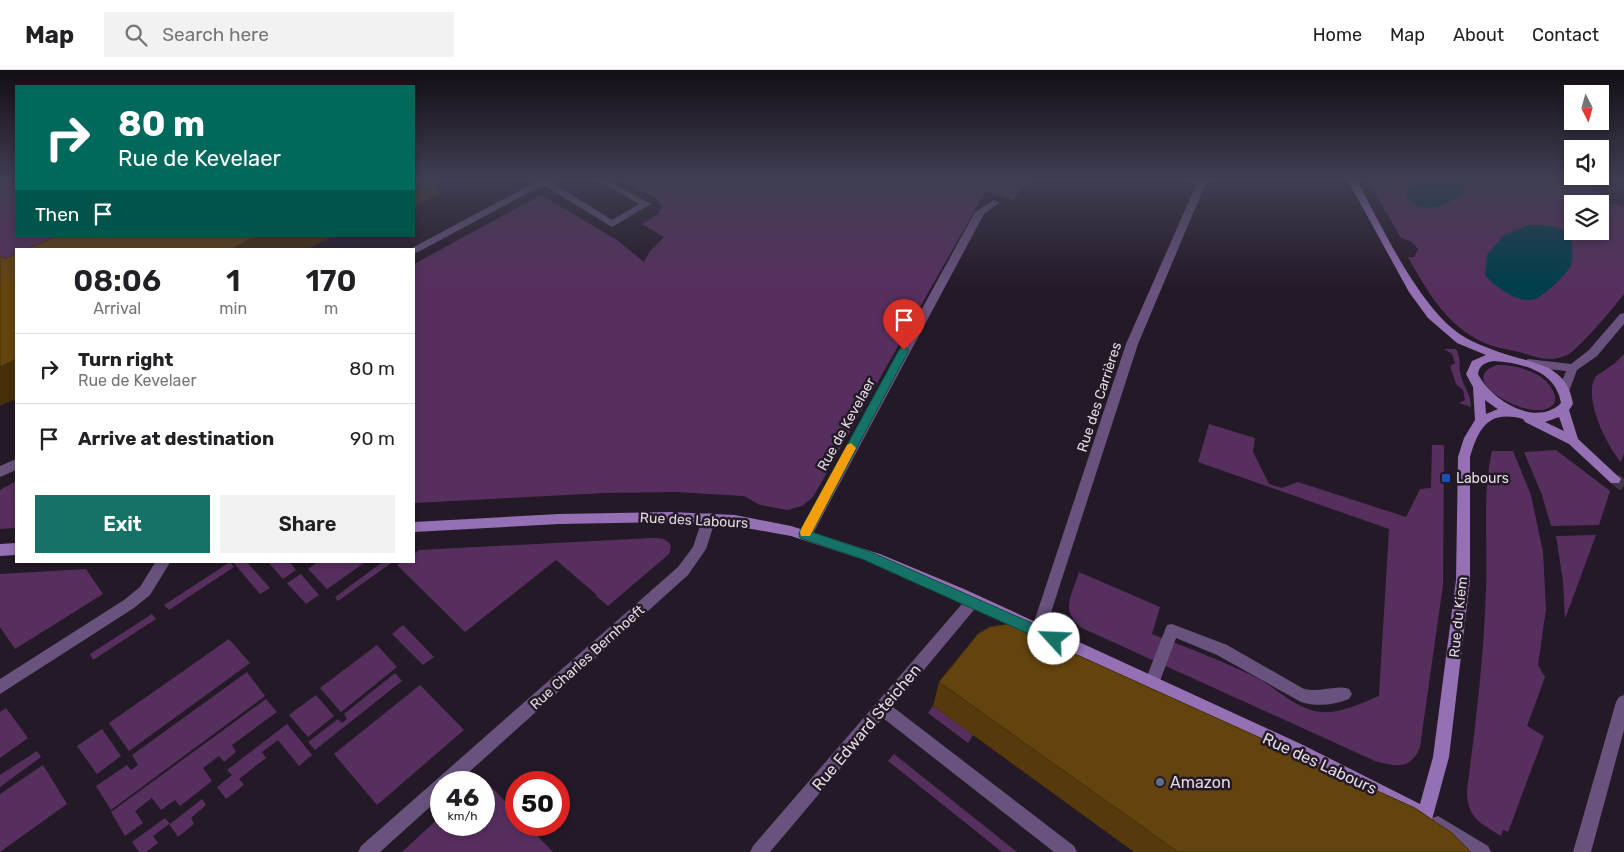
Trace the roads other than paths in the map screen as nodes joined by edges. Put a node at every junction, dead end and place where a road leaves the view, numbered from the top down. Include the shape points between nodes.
1 (479, 215) edge
2 (599, 215) edge
3 (626, 215) edge
4 (978, 215) edge
5 (1189, 215) edge
6 (1371, 215) edge
7 (415, 249) edge
8 (1624, 317) edge
9 (1460, 340) junction
10 (1502, 357) junction
11 (1528, 363) junction
12 (1476, 364) junction
13 (1573, 368) junction
14 (1478, 388) junction
15 (1564, 391) junction
16 (1563, 410) junction
17 (1515, 412) junction
18 (1481, 420) junction
19 (1573, 441) junction
20 (15, 464) edge
21 (0, 472) edge
22 (1615, 479) tunnel mouth
23 (709, 518) junction
24 (415, 527) edge
25 (805, 534) junction
26 (15, 549) edge
27 (0, 550) edge
28 (163, 563) edge
29 (973, 601) junction
30 (1038, 632) junction
31 (1152, 684) junction
32 (0, 687) edge
33 (1344, 694) dead end
34 (1624, 702) edge
35 (882, 708) junction
36 (458, 771) edge
37 (430, 796) edge
38 (1425, 816) junction
39 (367, 852) edge
40 (759, 852) edge
41 (1068, 852) edge
42 (1482, 852) edge
43 (1582, 852) edge

1 - 7 street
2 - 3 street via 612,224
4 - 25 street, Rue de Kevelaer
5 - 30 street, Rue des Carrières via 1132,344
6 - 9 main road via 1414,292 1432,315
8 - 13 street via 1593,352
9 - 10 main road
9 - 12 main road
10 - 11 main road
10 - 12 main road via 1486,358
11 - 13 street
11 - 15 main road via 1554,378
12 - 14 main road via 1472,374
13 - 15 street
14 - 17 main road
14 - 18 main road
15 - 16 main road via 1566,404
16 - 17 main road via 1550,416
16 - 19 main road
17 - 18 main road
17 - 19 main road
18 - 38 main road, Rue du Kiem via 1464,457 1463,580 1441,757
19 - 22 main road
20 - 21 street
23 - 24 main road, Rue des Labours via 610,517
23 - 25 main road, Rue des Labours
23 - 36 street, Rue Charles Bernhoeft via 699,549 683,571
25 - 29 main road, Rue des Labours via 866,555
26 - 27 main road
28 - 32 street via 146,591 130,604
29 - 30 main road, Rue des Labours
29 - 35 street, Rue Edward Steichen
30 - 31 main road, Rue des Labours
31 - 33 street via 1172,630 1222,650 1301,695 1315,700
31 - 38 main road, Rue des Labours via 1358,780
34 - 43 street
35 - 40 street, Rue Edward Steichen
35 - 41 street
37 - 39 street
38 - 42 street, Rue des Labours

